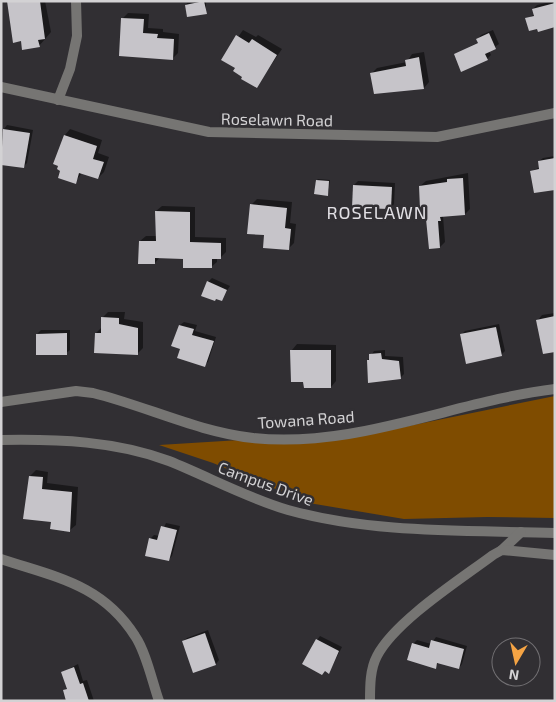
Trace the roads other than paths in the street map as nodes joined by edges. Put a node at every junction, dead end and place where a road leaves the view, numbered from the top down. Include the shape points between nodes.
1 (76, 1) edge
2 (1, 87) edge
3 (58, 100) junction
4 (555, 113) edge
5 (555, 389) edge
6 (1, 402) edge
7 (1, 440) edge
8 (521, 532) junction
9 (555, 533) edge
10 (502, 550) junction
11 (555, 555) edge
12 (1, 559) edge
13 (159, 701) edge
14 (370, 701) edge

1 - 3 street via 77,36 70,69
2 - 3 street, Roselawn Road
3 - 4 street, Roselawn Road via 209,132 437,137
5 - 6 street, Towana Road via 519,393 390,427 330,436 278,439 229,435 93,393 76,391
7 - 8 street, Campus Drive via 48,439 102,444 133,451 167,460 279,507 317,517 361,524
8 - 9 street, Campus Drive
8 - 10 street
10 - 11 street
10 - 14 street via 396,632 374,662
12 - 13 street via 59,576 113,607 136,637

